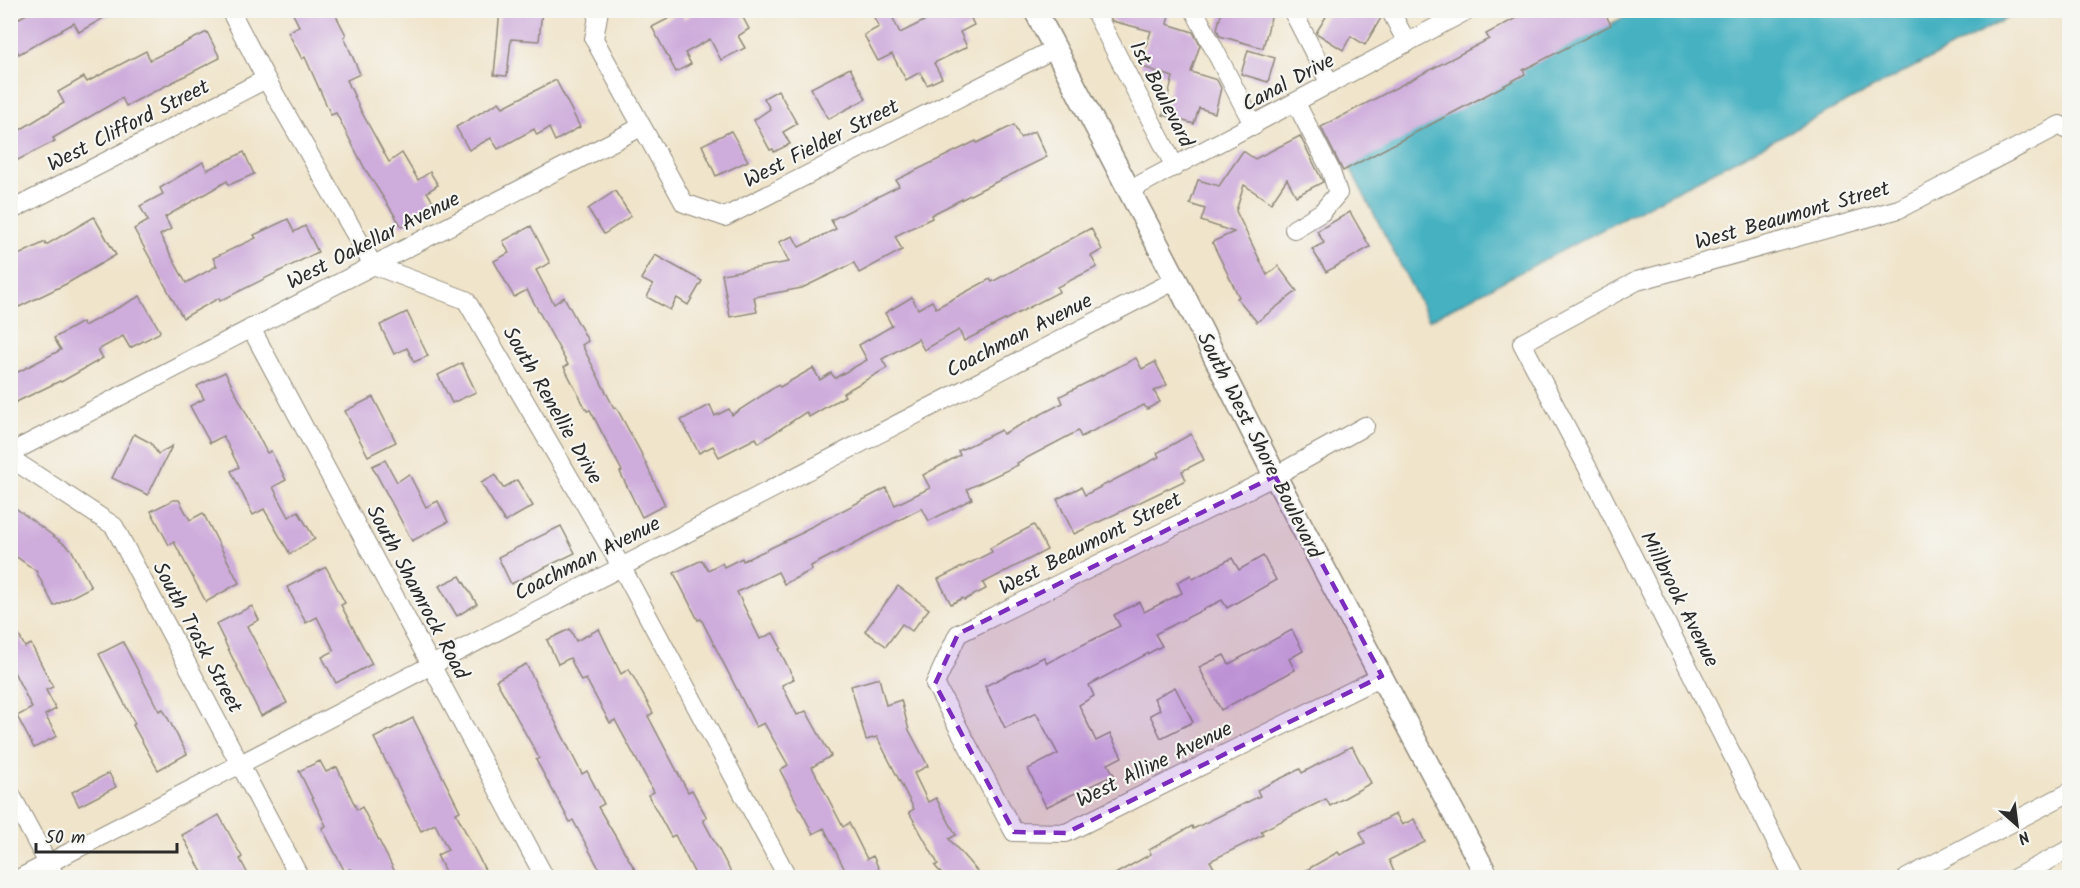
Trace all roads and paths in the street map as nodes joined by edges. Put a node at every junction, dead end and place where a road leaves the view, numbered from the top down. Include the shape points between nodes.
1 (230, 10) edge
2 (599, 10) edge
3 (1035, 10) edge
4 (1094, 10) edge
5 (1194, 10) edge
6 (1292, 10) edge
7 (1390, 10) edge
8 (1468, 10) edge
9 (1407, 43) junction
10 (1054, 50) junction
11 (266, 79) junction
12 (1330, 84) junction
13 (1296, 103) junction
14 (1254, 126) junction
15 (641, 127) junction
16 (2070, 132) edge
17 (1168, 170) junction
18 (1128, 191) junction
19 (10, 211) edge
20 (1294, 229) dead end
21 (373, 265) junction
22 (1176, 280) junction
23 (251, 328) junction
24 (1522, 343) joint
25 (1365, 426) dead end
26 (10, 453) edge
27 (10, 458) edge
28 (1275, 476) junction
29 (621, 566) junction
30 (431, 664) junction
31 (1382, 676) junction
32 (974, 759) joint
33 (239, 763) junction
34 (2070, 792) edge
35 (10, 793) edge
36 (2070, 849) edge
37 (52, 870) edge
38 (1484, 876) edge
39 (20, 878) edge
40 (300, 878) edge
41 (545, 878) edge
42 (788, 878) edge
43 (1794, 878) edge
44 (1907, 878) edge
45 (2015, 878) edge

1 - 11 street
2 - 15 street via 594,39
3 - 10 street, South West Shore Boulevard
4 - 17 street, 1st Boulevard
5 - 14 street
6 - 12 street
7 - 9 street
8 - 9 street, Canal Drive
9 - 12 street, Canal Drive
10 - 15 street, West Fielder Street via 725,217 684,203
10 - 18 street, South West Shore Boulevard
11 - 19 street, West Clifford Street
11 - 21 street
12 - 13 street, Canal Drive
13 - 14 street, Canal Drive
13 - 20 street via 1338,193 1322,212
14 - 17 street, Canal Drive
15 - 21 street, West Oakellar Avenue
16 - 24 street, West Beaumont Street via 2060,125 1899,209 1637,281
17 - 18 street, Canal Drive
18 - 22 street, South West Shore Boulevard
21 - 23 street, West Oakellar Avenue
21 - 29 street, South Renellie Drive via 466,300
22 - 28 street, South West Shore Boulevard
22 - 29 street, Coachman Avenue
23 - 26 street, West Oakellar Avenue
23 - 30 street, South Shamrock Road
24 - 43 street, Millbrook Avenue
25 - 28 street, West Beaumont Street
27 - 33 street, South Trask Street via 114,526
28 - 31 street, South West Shore Boulevard
28 - 32 street, West Beaumont Street via 958,634 935,684
29 - 30 street, Coachman Avenue
29 - 42 street, South Renellie Drive
30 - 33 street, Coachman Avenue
30 - 41 street, South Shamrock Road
31 - 32 street, West Alline Avenue via 1066,833 1014,832
31 - 38 street, South West Shore Boulevard
33 - 37 street, Coachman Avenue
33 - 40 street, South Trask Street
34 - 44 street
35 - 37 street
36 - 45 street
37 - 39 street, Coachman Avenue

